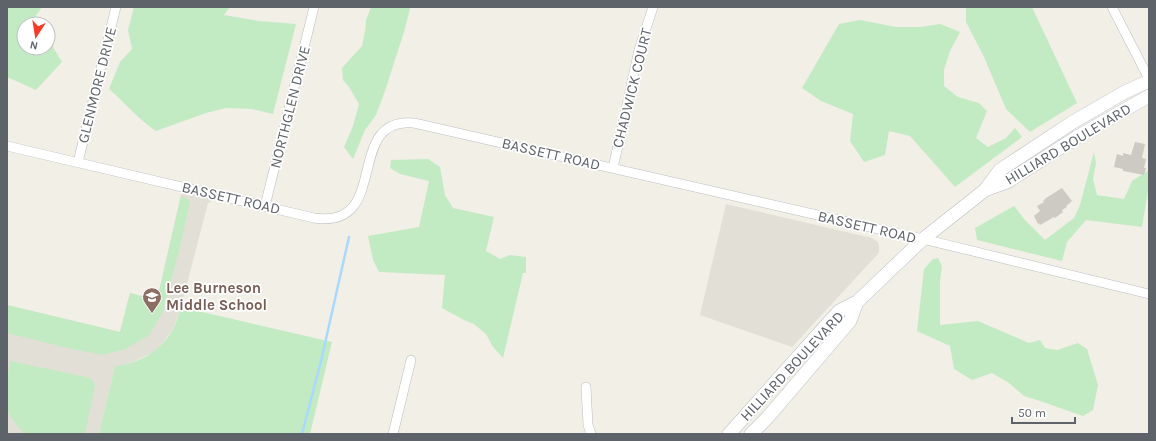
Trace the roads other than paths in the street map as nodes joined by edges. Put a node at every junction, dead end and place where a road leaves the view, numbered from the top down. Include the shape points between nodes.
1 (116, 7) edge
2 (314, 7) edge
3 (653, 7) edge
4 (1112, 7) edge
5 (1149, 80) edge
6 (1149, 96) edge
7 (7, 146) edge
8 (78, 162) junction
9 (613, 168) junction
10 (985, 190) junction
11 (265, 206) junction
12 (922, 239) junction
13 (1149, 294) edge
14 (857, 302) junction
15 (411, 360) dead end
16 (586, 387) dead end
17 (393, 434) edge
18 (591, 434) edge
19 (729, 434) edge
20 (751, 434) edge

1 - 8 street, GLENMORE DRIVE
2 - 11 street, NORTHGLEN DRIVE
3 - 9 street, CHADWICK COURT via 639,50
4 - 5 street
5 - 10 main road, HILLIARD BOULEVARD via 1032,148 1000,170
6 - 10 main road, HILLIARD BOULEVARD via 1077,137 1008,182
7 - 8 street, BASSETT ROAD
8 - 11 street, BASSETT ROAD
9 - 11 street, BASSETT ROAD via 405,122 388,127 379,137 360,195 355,205 346,213 332,218 319,218
9 - 12 street, BASSETT ROAD
10 - 12 main road, HILLIARD BOULEVARD
12 - 13 street, BASSETT ROAD
12 - 14 main road, HILLIARD BOULEVARD
14 - 19 main road, HILLIARD BOULEVARD via 839,311
14 - 20 main road, HILLIARD BOULEVARD via 850,321
15 - 17 street
16 - 18 street via 588,425

